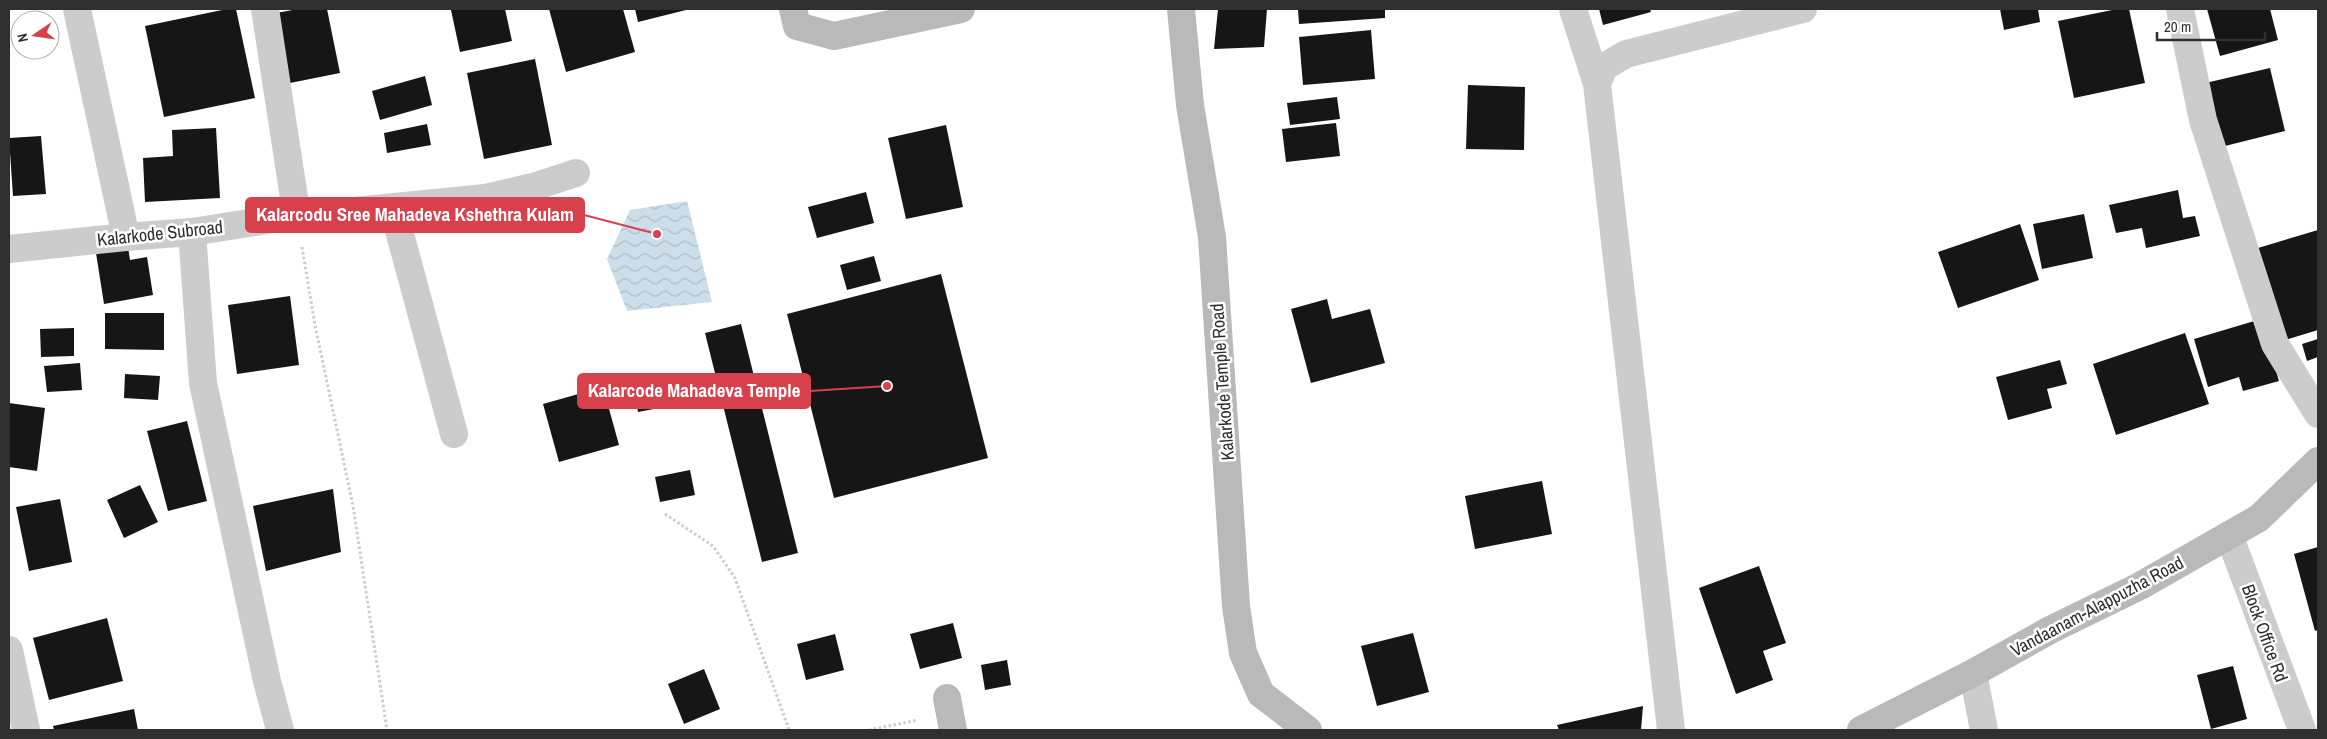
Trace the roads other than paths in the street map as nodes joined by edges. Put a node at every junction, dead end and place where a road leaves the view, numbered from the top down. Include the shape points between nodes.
1 (77, 9) edge
2 (265, 9) edge
3 (793, 9) edge
4 (961, 9) edge
5 (1182, 9) edge
6 (1573, 9) edge
7 (1803, 9) edge
8 (2180, 9) edge
9 (1597, 84) junction
10 (576, 173) dead end
11 (393, 208) junction
12 (297, 217) junction
13 (192, 232) junction
14 (126, 236) junction
15 (9, 249) edge
16 (2318, 414) edge
17 (454, 434) dead end
18 (2318, 461) edge
19 (2229, 535) junction
20 (9, 650) edge
21 (1973, 673) junction
22 (26, 730) edge
23 (280, 730) edge
24 (1308, 730) edge
25 (1671, 730) edge
26 (1861, 730) edge
27 (1984, 730) edge
28 (2302, 730) edge

1 - 14 street
2 - 12 street
3 - 4 main road via 797,26 834,36
5 - 24 main road, Kalarkode Temple Road via 1190,106 1212,237 1235,596 1243,653 1261,694
6 - 9 street
7 - 9 street via 1626,54 1604,67
8 - 16 street via 2203,120 2275,344
9 - 25 street
10 - 11 street, Kalarkode Subroad via 485,198
11 - 12 street, Kalarkode Subroad
11 - 17 street
12 - 13 street, Kalarkode Subroad
13 - 14 street, Kalarkode Subroad
13 - 23 street via 204,383
14 - 15 street, Kalarkode Subroad
18 - 19 main road, Vandaanam-Alappuzha Road via 2259,518
19 - 21 main road, Vandaanam-Alappuzha Road via 2140,586 2050,630
19 - 28 street, Block Office Rd
20 - 22 street
21 - 26 main road, Vandaanam-Alappuzha Road
21 - 27 street

